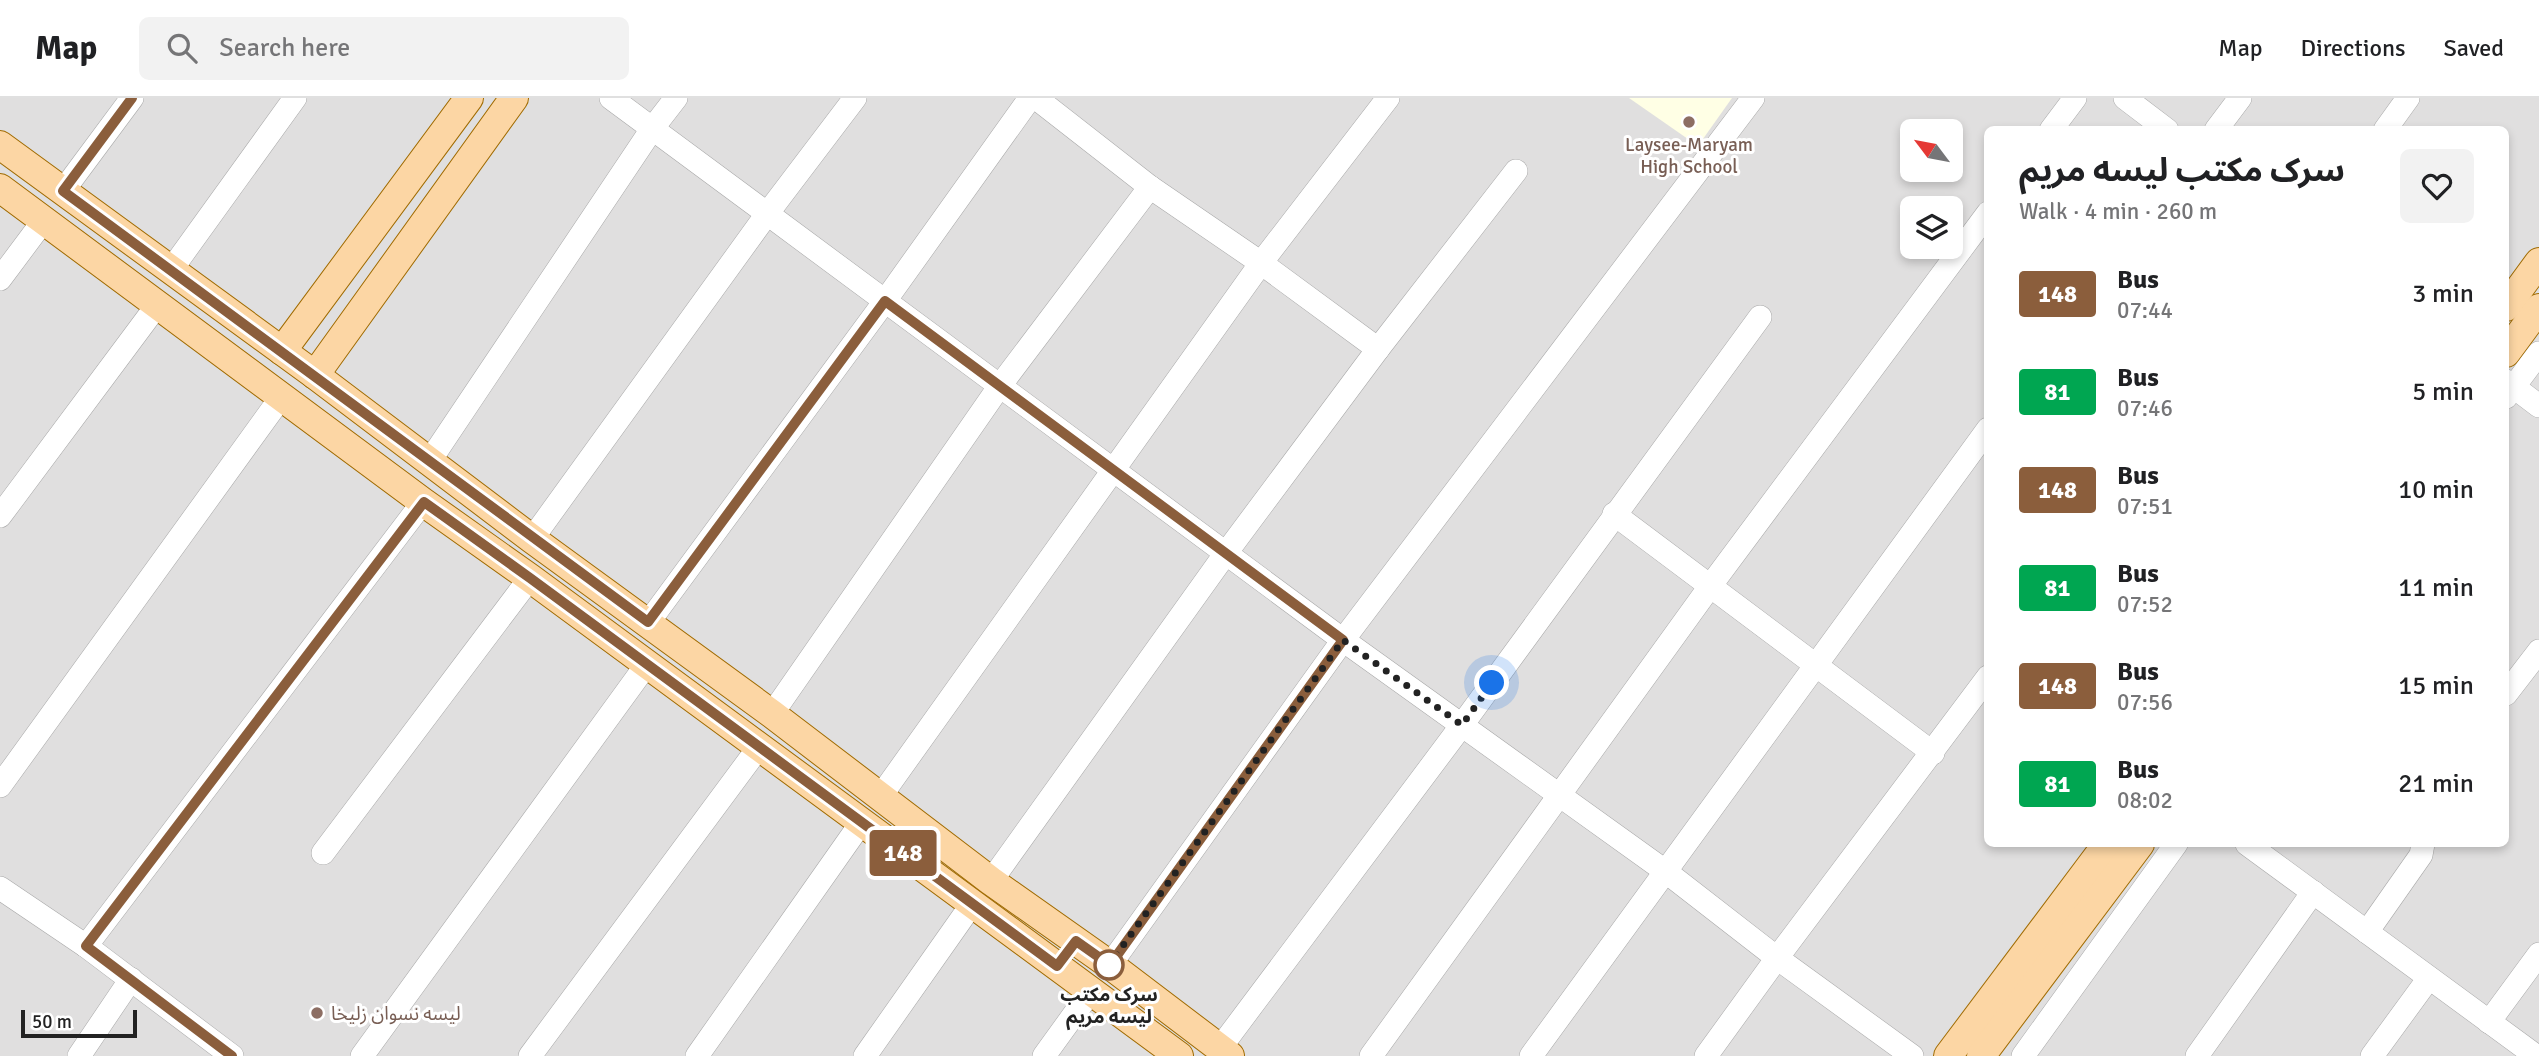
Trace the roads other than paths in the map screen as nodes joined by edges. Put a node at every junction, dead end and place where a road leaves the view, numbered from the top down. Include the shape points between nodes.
1 (132, 98) edge
2 (295, 98) edge
3 (469, 98) edge
4 (514, 98) edge
5 (611, 98) edge
6 (676, 98) edge
7 (855, 98) edge
8 (1030, 98) edge
9 (1036, 98) edge
10 (1388, 98) edge
11 (1753, 98) edge
12 (2075, 98) edge
13 (2124, 98) edge
14 (2240, 98) edge
15 (2408, 98) edge
16 (2054, 126) edge
17 (2162, 126) edge
18 (2219, 126) edge
19 (2388, 126) edge
20 (652, 129) junction
21 (0, 145) edge
22 (1516, 171) dead end
23 (1150, 187) junction
24 (0, 188) edge
25 (63, 191) junction
26 (767, 214) junction
27 (1984, 218) edge
28 (44, 220) junction
29 (2539, 262) edge
30 (1261, 263) junction
31 (171, 270) junction
32 (0, 279) edge
33 (885, 301) junction
34 (2509, 303) edge
35 (158, 304) junction
36 (2539, 308) edge
37 (1760, 317) dead end
38 (1378, 349) junction
39 (2509, 349) edge
40 (282, 351) junction
41 (2539, 353) edge
42 (315, 375) junction
43 (999, 387) junction
44 (2509, 388) edge
45 (282, 396) junction
46 (2539, 406) edge
47 (1984, 434) edge
48 (429, 462) junction
49 (1115, 471) junction
50 (424, 502) junction
51 (1614, 514) junction
52 (0, 516) edge
53 (532, 539) junction
54 (1226, 553) junction
55 (530, 578) junction
56 (1711, 585) junction
57 (648, 622) junction
58 (1343, 640) junction
59 (2539, 651) edge
60 (647, 664) junction
61 (1817, 664) junction
62 (1984, 683) edge
63 (2509, 690) edge
64 (772, 714) junction
65 (1462, 725) junction
66 (759, 747) junction
67 (1933, 753) junction
68 (0, 786) edge
69 (1559, 795) junction
70 (880, 797) junction
71 (861, 822) junction
72 (2105, 847) edge
73 (2138, 847) edge
74 (2174, 847) edge
75 (2251, 847) edge
76 (2422, 847) edge
77 (323, 853) dead end
78 (1665, 870) junction
79 (990, 881) junction
80 (0, 888) edge
81 (2313, 892) junction
82 (972, 904) junction
83 (2367, 932) junction
84 (1076, 941) junction
85 (86, 946) junction
86 (2539, 954) edge
87 (1777, 958) junction
88 (1110, 965) junction
89 (1057, 966) junction
90 (2430, 978) junction
91 (131, 979) junction
92 (1091, 991) junction
93 (1149, 995) junction
94 (1130, 1020) junction
95 (2489, 1022) junction
96 (1225, 1052) edge
97 (79, 1056) edge
98 (232, 1056) edge
99 (362, 1056) edge
100 (530, 1056) edge
101 (697, 1056) edge
102 (865, 1056) edge
103 (1044, 1056) edge
104 (1179, 1056) edge
105 (1371, 1056) edge
106 (1531, 1056) edge
107 (1706, 1056) edge
108 (1912, 1056) edge
109 (1948, 1056) edge
110 (1981, 1056) edge
111 (2023, 1056) edge
112 (2197, 1056) edge
113 (2372, 1056) edge
114 (2536, 1056) edge

1 - 25 street
2 - 31 street
3 - 40 main road
4 - 42 main road
5 - 20 street
6 - 20 street
7 - 26 street
8 - 33 street
9 - 23 street
10 - 30 street
11 - 58 street
12 - 16 street
13 - 17 street
14 - 18 street
15 - 19 street
20 - 26 street
20 - 48 street
21 - 25 main road
22 - 38 street
23 - 30 street
23 - 43 street
24 - 28 main road
25 - 31 main road
26 - 33 street
26 - 53 street
27 - 56 street
28 - 32 street
28 - 35 main road
29 - 34 main road
30 - 38 street
30 - 49 street
31 - 40 main road
33 - 43 street
33 - 57 street
35 - 45 main road
35 - 52 street
36 - 39 main road
37 - 51 street
38 - 54 street
40 - 42 main road
41 - 44 street
42 - 48 main road
43 - 49 street
43 - 64 street
44 - 46 street
45 - 50 main road
45 - 68 street
47 - 61 street
48 - 53 main road
49 - 54 street
49 - 70 street
50 - 55 main road
50 - 85 street
51 - 56 street
51 - 65 street
53 - 57 main road
54 - 58 street
54 - 79 street
55 - 60 main road
55 - 77 street
56 - 61 street
56 - 69 street
57 - 64 main road
58 - 65 street
58 - 88 street
59 - 63 street
60 - 66 main road
60 - 99 street
61 - 67 street
61 - 78 street
62 - 67 street
64 - 70 main road
65 - 69 street
65 - 96 street
66 - 71 main road
66 - 100 street
67 - 87 street
69 - 78 street
69 - 105 street
70 - 79 main road
71 - 82 main road
71 - 101 street
72 - 109 main road
73 - 110 main road
74 - 111 street
75 - 81 street
76 - 83 street
78 - 87 street
78 - 106 street
79 - 84 main road
80 - 85 street
81 - 83 street
81 - 112 street
82 - 89 main road
82 - 102 street
83 - 90 street
84 - 88 main road
84 - 89 main road
85 - 91 street
86 - 95 street
87 - 107 street
87 - 108 street
88 - 93 main road
89 - 92 main road
90 - 95 street
90 - 113 street
91 - 97 street
91 - 98 street
92 - 94 main road
92 - 103 street
93 - 94 main road
93 - 96 main road
94 - 104 main road
95 - 114 street

